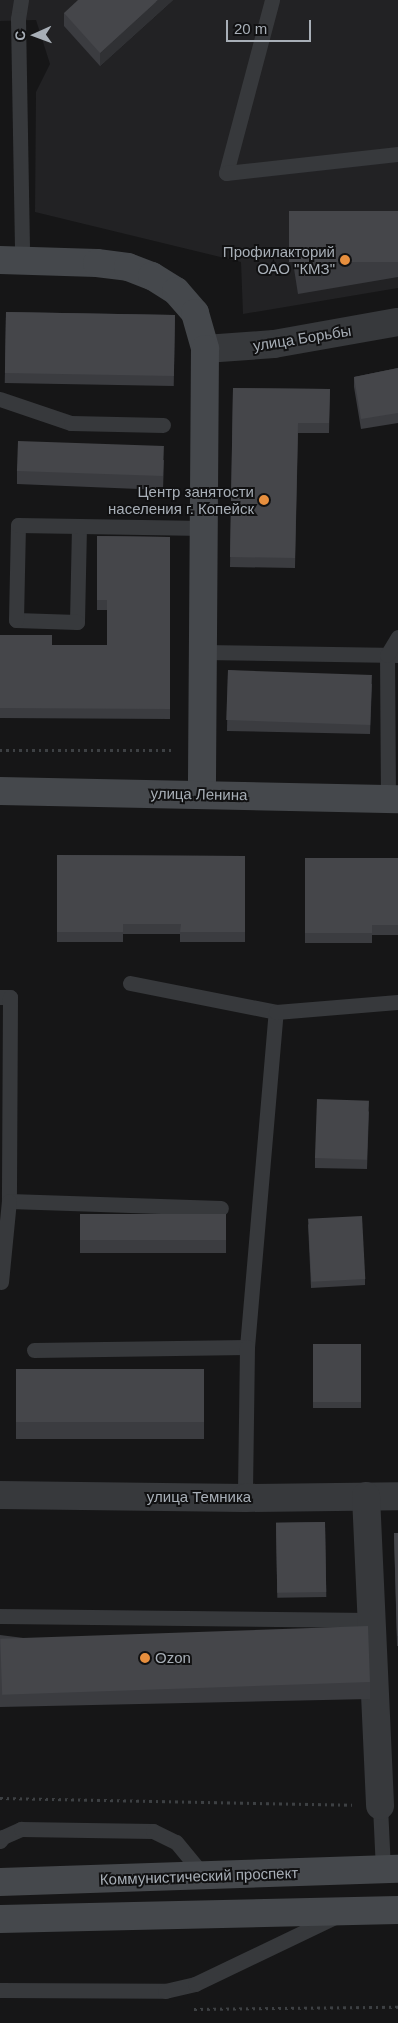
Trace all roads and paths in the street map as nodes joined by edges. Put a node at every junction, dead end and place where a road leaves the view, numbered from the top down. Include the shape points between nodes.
1 (21, 0) edge
2 (272, 0) edge
3 (398, 154) edge
4 (11, 260) edge
5 (398, 322) edge
6 (205, 349) junction
7 (0, 399) edge
8 (163, 425) dead end
9 (79, 526) junction
10 (204, 528) junction
11 (398, 637) edge
12 (203, 652) junction
13 (393, 655) edge
14 (0, 750) edge
15 (202, 750) junction
16 (0, 791) edge
17 (202, 794) junction
18 (393, 799) edge
19 (130, 983) dead end
20 (0, 997) edge
21 (398, 1002) edge
22 (276, 1012) junction
23 (9, 1201) junction
24 (221, 1208) dead end
25 (1, 1282) edge
26 (247, 1347) junction
27 (34, 1350) dead end
28 (0, 1496) edge
29 (366, 1496) junction
30 (398, 1496) edge
31 (245, 1498) junction
32 (0, 1616) edge
33 (371, 1620) junction
34 (0, 1798) edge
35 (380, 1806) junction
36 (0, 1840) edge
37 (391, 1869) edge
38 (204, 1876) junction
39 (0, 1882) edge
40 (398, 1910) edge
41 (346, 1912) junction
42 (0, 1919) edge
43 (0, 1990) edge
44 (398, 2007) edge
45 (189, 2009) dead end

1 - 4 lane
2 - 3 lane via 226,173
4 - 6 street via 97,262 128,267 152,276 176,291 195,312
5 - 6 street, улица Борьбы via 274,344
6 - 10 street
7 - 8 lane via 72,423
9 - 9 lane via 18,525 16,620 77,622
9 - 10 lane
10 - 12 street
11 - 13 lane
12 - 13 lane
12 - 15 street
13 - 18 lane
14 - 15 path
15 - 17 street
16 - 17 street, улица Ленина
17 - 18 street, улица Ленина
19 - 22 lane
20 - 23 lane via 10,997
21 - 22 lane
22 - 26 lane
23 - 24 lane
23 - 25 lane
26 - 27 lane
26 - 31 lane
28 - 31 street, улица Темника
29 - 30 street, улица Темника
29 - 31 street, улица Темника
29 - 33 street
32 - 33 lane
33 - 35 street
34 - 35 path
35 - 37 lane
36 - 38 lane via 21,1829 152,1831 176,1842
37 - 38 street, Коммунистический проспект
38 - 39 street, Коммунистический проспект
40 - 41 street
41 - 42 street
41 - 43 lane via 195,1984 165,1991
44 - 45 path

